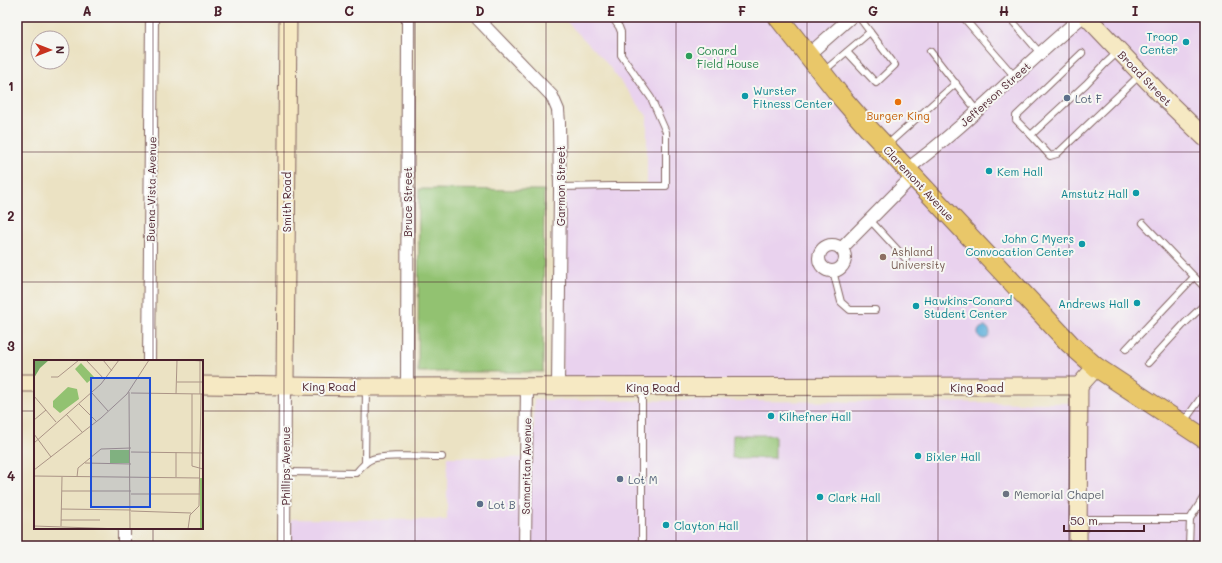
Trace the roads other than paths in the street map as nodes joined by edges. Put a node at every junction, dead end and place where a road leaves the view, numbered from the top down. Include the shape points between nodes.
1 (152, 17) edge
2 (288, 17) edge
3 (408, 17) edge
4 (476, 17) edge
5 (612, 17) edge
6 (778, 17) edge
7 (851, 17) edge
8 (859, 17) edge
9 (963, 17) edge
10 (1009, 17) edge
11 (1082, 17) edge
12 (1087, 17) edge
13 (870, 32) junction
14 (930, 51) dead end
15 (1120, 51) junction
16 (846, 52) junction
17 (1040, 53) junction
18 (1082, 53) dead end
19 (808, 55) junction
20 (822, 73) junction
21 (1141, 74) junction
22 (1014, 77) junction
23 (956, 83) junction
24 (978, 111) junction
25 (1031, 136) junction
26 (1205, 138) edge
27 (885, 147) junction
28 (909, 173) junction
29 (560, 187) junction
30 (870, 220) junction
31 (1143, 223) dead end
32 (841, 249) junction
33 (906, 259) dead end
34 (833, 271) junction
35 (1194, 277) junction
36 (1205, 288) edge
37 (1205, 304) edge
38 (875, 310) dead end
39 (1126, 349) dead end
40 (149, 360) edge
41 (1148, 363) dead end
42 (1096, 367) junction
43 (17, 383) edge
44 (34, 383) edge
45 (203, 385) edge
46 (285, 386) junction
47 (366, 386) junction
48 (407, 386) junction
49 (527, 386) junction
50 (558, 386) junction
51 (1079, 386) junction
52 (642, 387) junction
53 (1205, 392) edge
54 (1182, 424) junction
55 (1205, 439) edge
56 (442, 457) dead end
57 (365, 463) junction
58 (285, 472) junction
59 (1205, 495) edge
60 (1078, 519) junction
61 (1190, 519) junction
62 (124, 529) edge
63 (124, 546) edge
64 (284, 546) edge
65 (525, 546) edge
66 (642, 546) edge
67 (1078, 546) edge
68 (1189, 546) edge

1 - 40 street, Buena Vista Avenue
2 - 46 street, Smith Road
3 - 48 street, Bruce Street
4 - 29 street, Garmon Street via 552,96 558,110
5 - 29 lane via 621,32 621,55 651,98 666,132 666,186
6 - 19 main road, Claremont Avenue
7 - 19 street
8 - 13 lane
9 - 22 lane
10 - 17 lane
11 - 17 street, Jefferson Street
12 - 15 street, Broad Street
13 - 16 lane
13 - 16 lane via 895,65 876,83
14 - 23 lane
15 - 21 street, Broad Street
15 - 25 lane
16 - 20 lane
17 - 22 street, Jefferson Street
18 - 25 lane via 1016,116 1016,120
19 - 20 main road, Claremont Avenue
20 - 27 main road, Claremont Avenue
21 - 25 lane via 1057,154 1050,156
21 - 26 street, Broad Street
22 - 24 street, Jefferson Street
23 - 24 lane
23 - 27 lane
24 - 28 street, Jefferson Street
27 - 28 main road, Claremont Avenue
28 - 30 street, Jefferson Street
28 - 42 main road, Claremont Avenue via 1070,344
29 - 50 street, Garmon Street
30 - 32 street, Jefferson Street
30 - 33 lane
31 - 35 lane
32 - 34 street via 844,263 838,270
32 - 34 street via 828,245 819,254 822,266
34 - 38 lane via 841,302 850,310
35 - 36 lane
35 - 39 lane
37 - 41 lane
42 - 51 street
42 - 54 main road, Claremont Avenue
43 - 44 street
45 - 46 street, King Road
46 - 47 street, King Road
46 - 58 street, Phillips Avenue
47 - 48 street, King Road
47 - 57 lane
48 - 49 street, King Road
49 - 50 street, King Road
49 - 65 street, Samaritan Avenue
50 - 52 street, King Road
51 - 52 street, King Road
51 - 60 street
52 - 66 lane
53 - 54 lane
54 - 55 main road, Claremont Avenue
56 - 57 lane via 388,457 371,459
57 - 58 lane via 356,473
58 - 64 street, Phillips Avenue
59 - 61 lane
60 - 61 lane
60 - 67 street
61 - 68 lane
62 - 63 street

